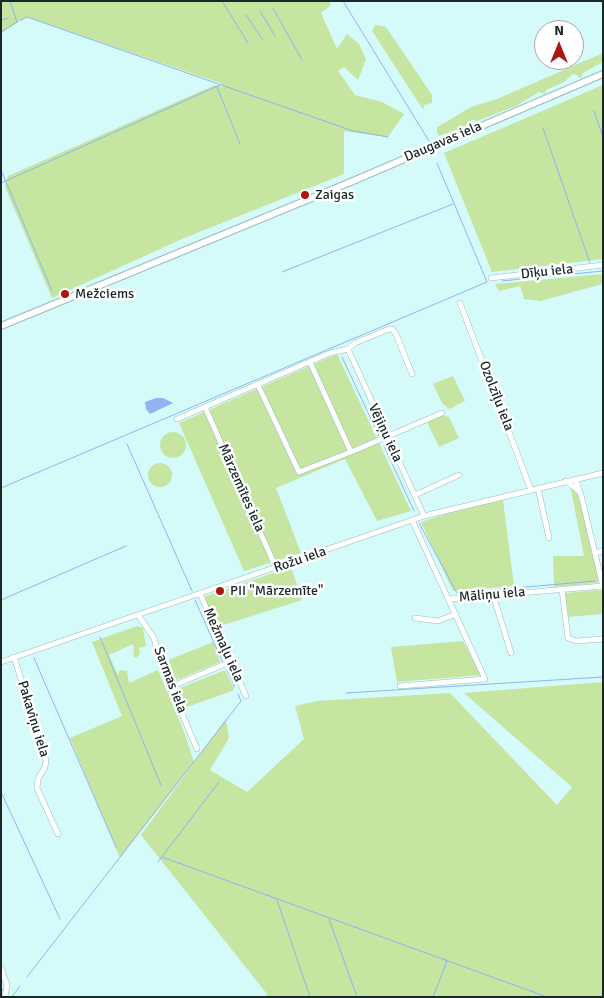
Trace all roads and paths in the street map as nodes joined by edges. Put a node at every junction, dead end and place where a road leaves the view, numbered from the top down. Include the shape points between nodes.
1 (603, 74) edge
2 (603, 265) edge
3 (491, 278) dead end
4 (460, 304) dead end
5 (1, 326) edge
6 (348, 349) junction
7 (310, 362) junction
8 (412, 374) dead end
9 (258, 385) junction
10 (205, 408) junction
11 (442, 412) dead end
12 (177, 419) dead end
13 (387, 438) junction
14 (351, 452) junction
15 (603, 473) edge
16 (459, 474) dead end
17 (575, 479) junction
18 (566, 481) junction
19 (538, 488) junction
20 (531, 490) junction
21 (580, 492) junction
22 (415, 495) junction
23 (424, 516) junction
24 (412, 520) junction
25 (549, 538) dead end
26 (603, 551) edge
27 (595, 553) junction
28 (600, 559) edge
29 (276, 568) junction
30 (603, 586) edge
31 (562, 590) junction
32 (200, 594) junction
33 (493, 596) junction
34 (450, 599) junction
35 (456, 614) junction
36 (138, 615) junction
37 (415, 618) dead end
38 (603, 639) edge
39 (511, 653) dead end
40 (14, 658) junction
41 (1, 662) edge
42 (230, 662) junction
43 (400, 686) dead end
44 (170, 687) junction
45 (246, 696) dead end
46 (197, 749) dead end
47 (58, 834) dead end
48 (1, 968) edge
49 (5, 997) edge

1 - 5 main road, Daugavas iela
2 - 3 street, Dīķu iela
4 - 20 street, Ozolzīļu iela
6 - 7 street
6 - 8 street via 355,343 392,329
6 - 13 street, Vējiņu iela
7 - 9 street
7 - 14 street
9 - 10 street
9 - 14 street via 298,472
10 - 12 street
10 - 29 street, Mārzemītes iela
11 - 13 street
13 - 14 street
13 - 22 street, Vējiņu iela
15 - 17 street, Rožu iela
16 - 22 street
17 - 18 street, Rožu iela
17 - 21 street, Māliņu iela
18 - 19 street, Rožu iela
18 - 21 street
19 - 20 street, Rožu iela
19 - 25 street
20 - 23 street, Rožu iela
21 - 27 street, Māliņu iela
22 - 23 street, Vējiņu iela
23 - 24 street, Rožu iela
24 - 29 street, Rožu iela
24 - 34 street, Māliņu iela
26 - 27 street
27 - 28 street, Māliņu iela
28 - 30 street, Māliņu iela
29 - 32 street, Rožu iela
30 - 31 street, Māliņu iela
31 - 33 street, Māliņu iela
31 - 38 street via 568,638 576,641
32 - 36 street, Rožu iela
32 - 42 street, Mežmaļu iela
33 - 34 street, Māliņu iela
33 - 39 street
34 - 35 street
35 - 37 street via 438,621
35 - 43 street via 486,679
36 - 40 street, Rožu iela
36 - 44 street, Sarmas iela via 154,638
40 - 41 street, Rožu iela
40 - 47 street, Pakaviņu iela via 46,760 37,788
42 - 44 street
42 - 45 street, Mežmaļu iela
44 - 46 street, Sarmas iela
48 - 49 street via 7,985

